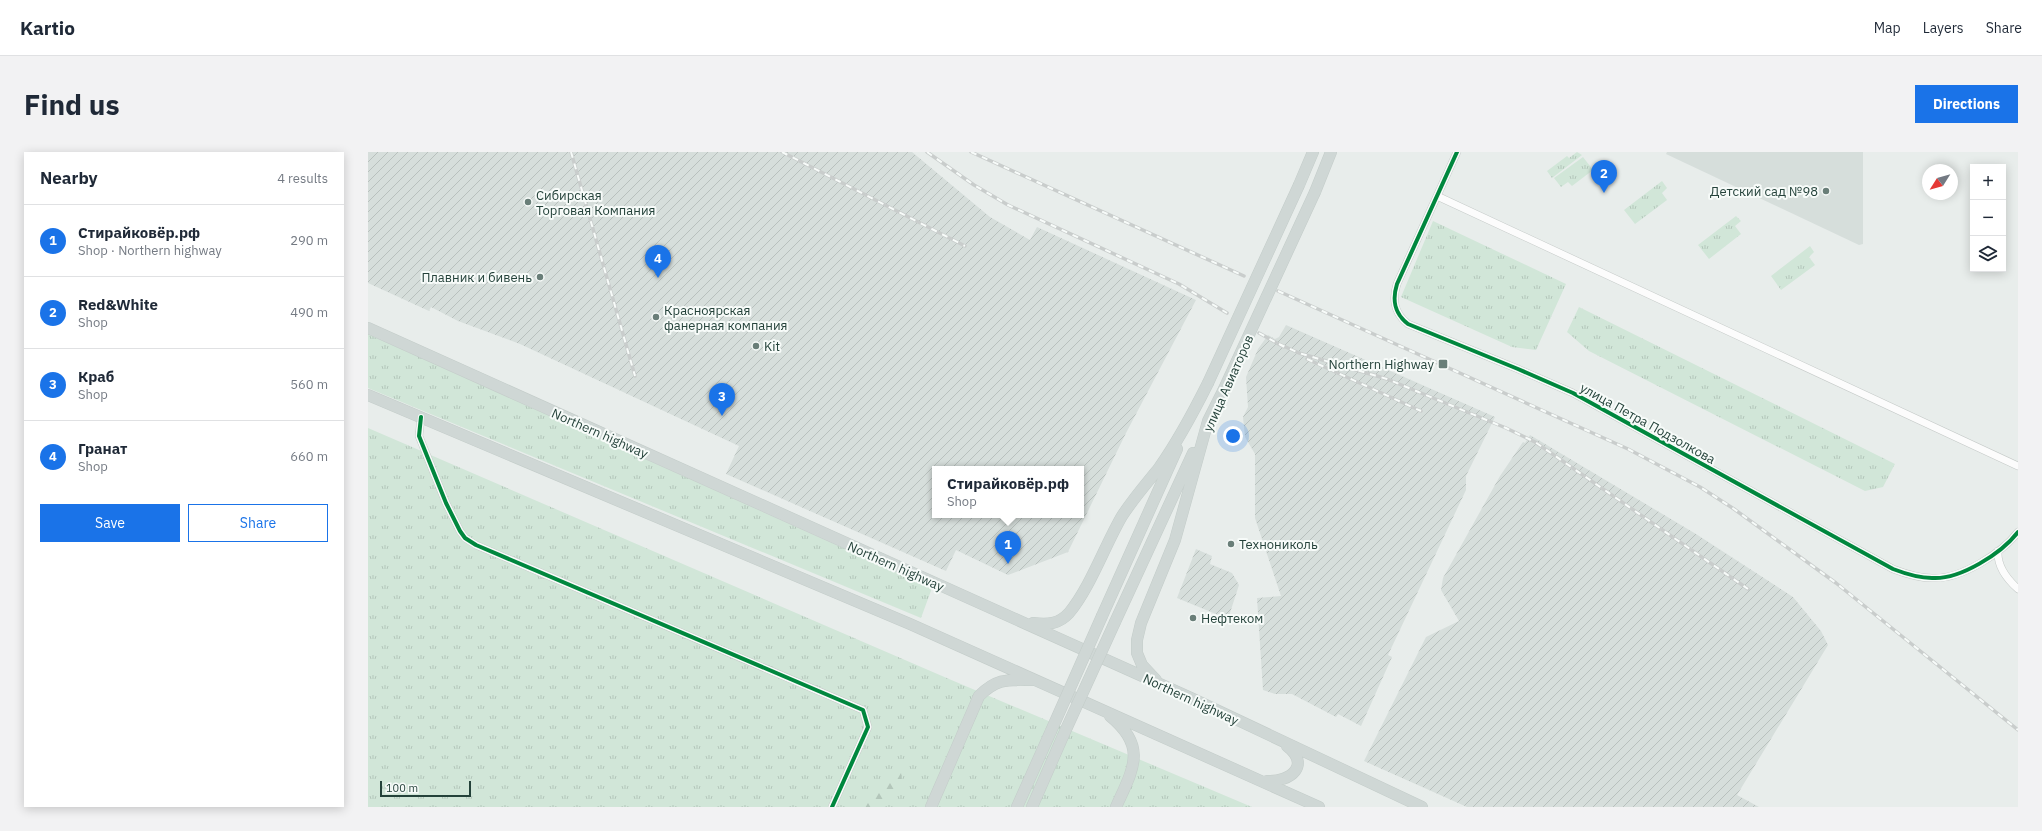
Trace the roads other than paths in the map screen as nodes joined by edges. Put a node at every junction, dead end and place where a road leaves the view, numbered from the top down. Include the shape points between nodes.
1 (1313, 152) edge
2 (1331, 152) edge
3 (1457, 152) edge
4 (1437, 196) junction
5 (368, 328) edge
6 (368, 395) edge
7 (421, 417) junction
8 (1190, 419) junction
9 (1208, 421) junction
10 (2018, 466) edge
11 (2018, 532) edge
12 (1998, 551) junction
13 (2018, 589) edge
14 (1023, 622) junction
15 (1038, 680) junction
16 (1159, 684) junction
17 (1097, 706) junction
18 (1281, 742) junction
19 (1265, 781) junction
20 (832, 807) edge
21 (931, 807) edge
22 (1017, 807) edge
23 (1032, 807) edge
24 (1116, 807) edge
25 (1319, 807) edge
26 (1422, 807) edge

1 - 8 main road, улица Авиаторов, bridge
2 - 9 main road, улица Авиаторов, bridge via 1315,192
3 - 4 street, улица Петра Подзолкова
4 - 10 street
4 - 12 street, улица Петра Подзолкова via 1401,273 1395,292 1396,310 1408,324 1573,393 1893,569 1915,577 1942,578 1975,566
5 - 14 main road, Northern highway
6 - 7 main road
7 - 15 main road via 762,560
7 - 20 street via 419,436 446,503 465,538 476,545 863,710 868,727
8 - 14 main road, улица Авиаторов via 1122,517 1069,613 1048,625
8 - 22 main road, bridge
9 - 16 main road, улица Авиаторов via 1175,540 1136,640 1142,666
9 - 23 main road, bridge
11 - 12 street, улица Петра Подзолкова
12 - 13 street via 1997,557 2006,579
14 - 16 main road, Northern highway
15 - 17 main road
15 - 21 main road via 1003,680 990,686 980,696
16 - 18 main road, Northern highway
17 - 19 main road
17 - 24 main road via 1124,729 1131,738 1134,750 1128,779
18 - 19 main road via 1294,752 1297,766 1287,779
18 - 26 main road, Northern highway
19 - 25 main road

